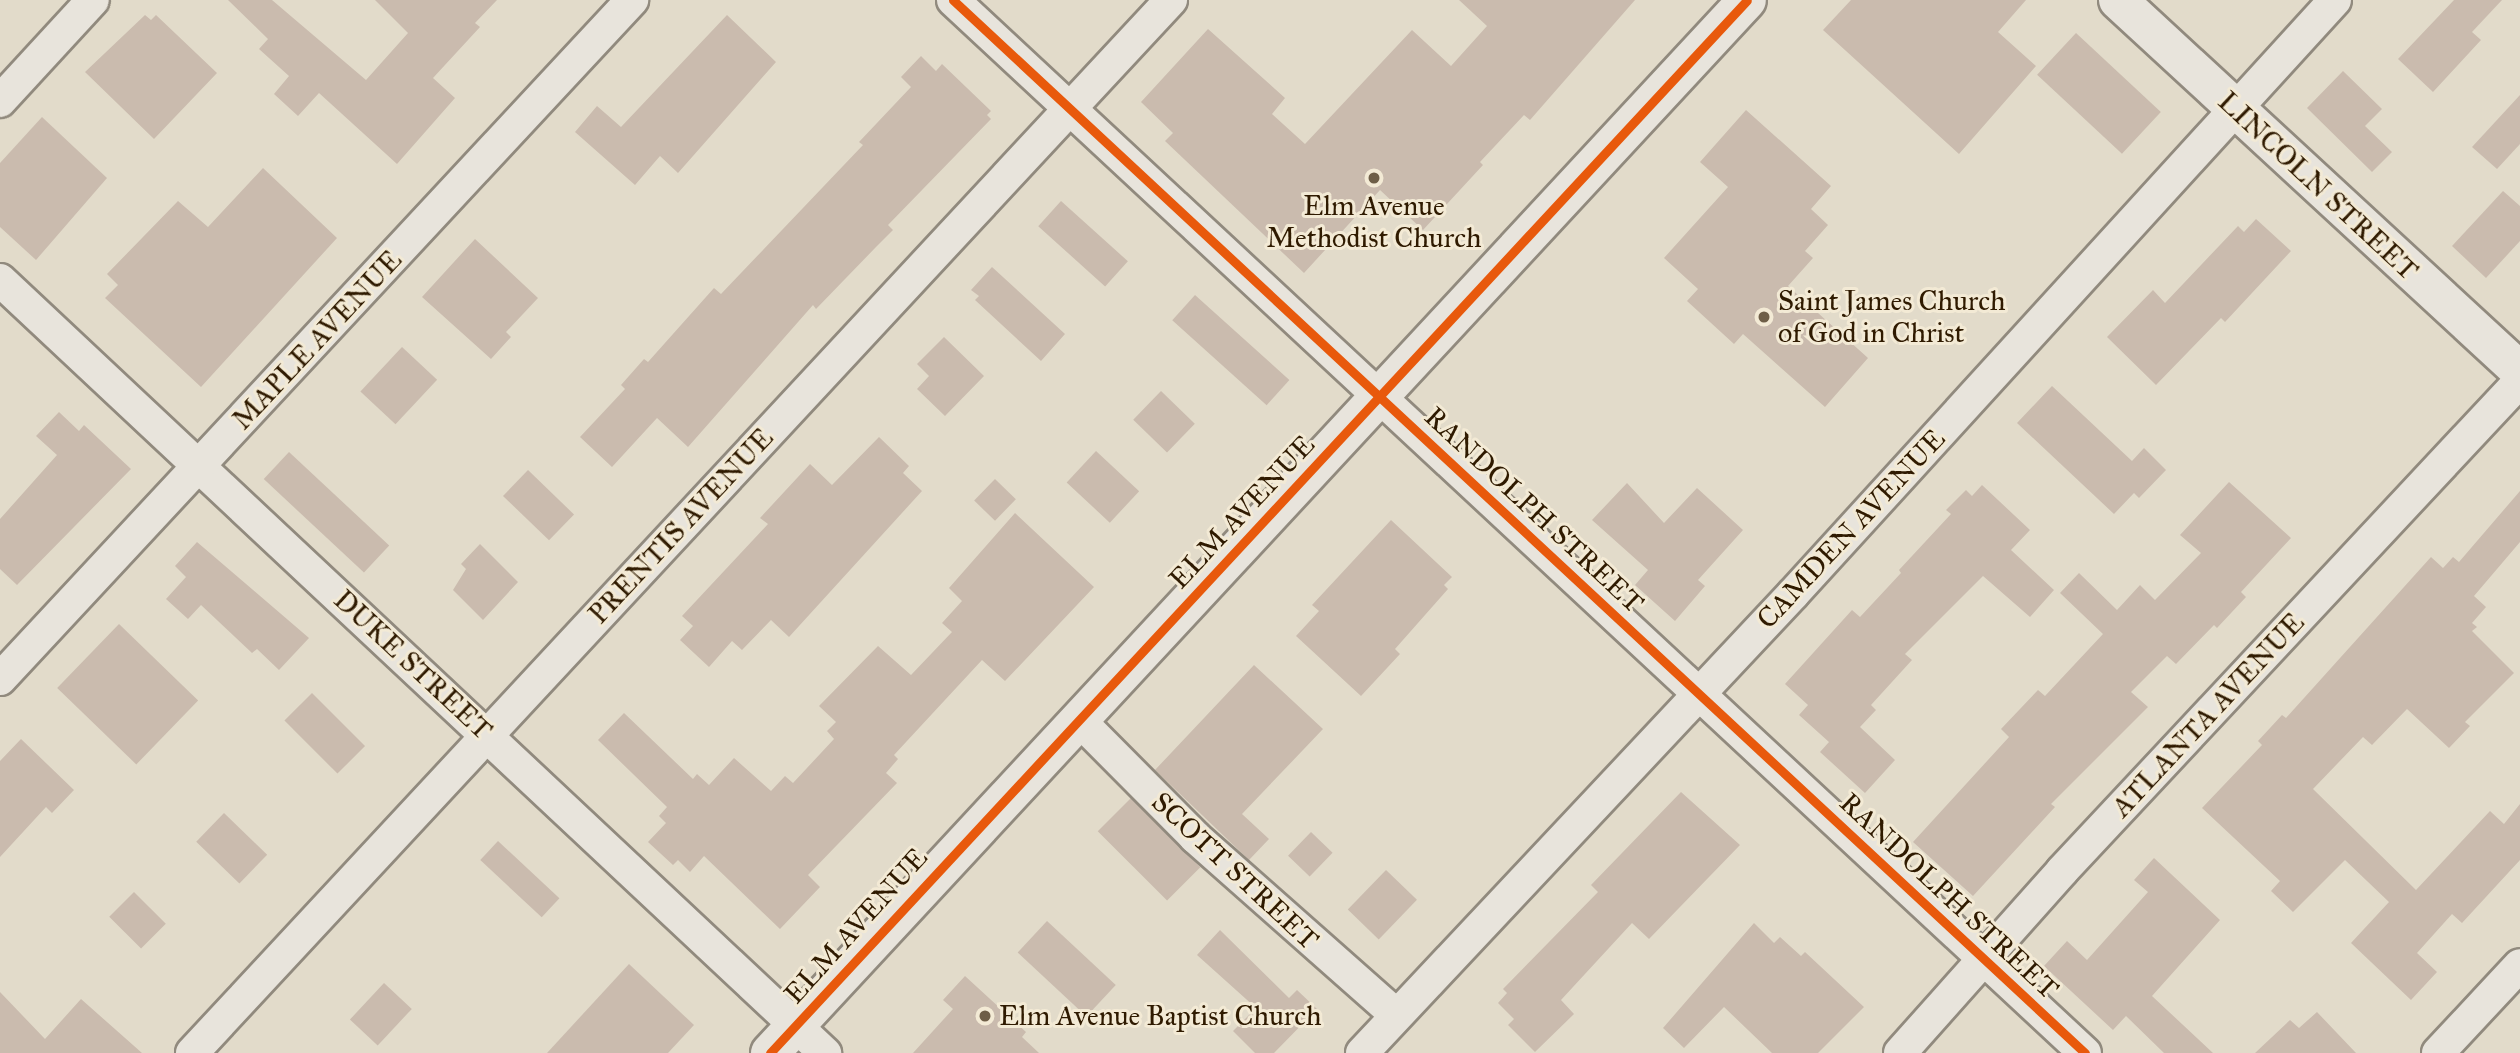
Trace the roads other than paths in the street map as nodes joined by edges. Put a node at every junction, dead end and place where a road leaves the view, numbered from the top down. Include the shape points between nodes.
1 (93, 0) edge
2 (632, 0) edge
3 (953, 0) edge
4 (1171, 0) edge
5 (1747, 0) edge
6 (2118, 0) edge
7 (2335, 0) edge
8 (0, 101) edge
9 (1071, 108) junction
10 (2234, 109) junction
11 (0, 280) edge
12 (2520, 371) edge
13 (2520, 381) edge
14 (1379, 397) junction
15 (200, 466) junction
16 (0, 679) edge
17 (1697, 694) junction
18 (1079, 720) junction
19 (487, 734) junction
20 (1983, 959) junction
21 (2520, 965) edge
22 (1396, 1015) junction
23 (783, 1040) edge
24 (192, 1053) edge
25 (825, 1053) edge
26 (1362, 1053) edge
27 (1900, 1053) edge
28 (2085, 1053) edge
29 (2438, 1053) edge

1 - 8 street
2 - 15 street, MAPLE AVENUE
3 - 9 street, RANDOLPH STREET
4 - 9 street, PRENTIS AVENUE
5 - 14 main road, ELM AVENUE
6 - 10 main road, LINCOLN STREET
7 - 10 street, CAMDEN AVENUE
9 - 14 street, RANDOLPH STREET
9 - 19 street, PRENTIS AVENUE
10 - 12 main road, LINCOLN STREET
10 - 17 street, CAMDEN AVENUE
11 - 15 street, DUKE STREET
13 - 20 street, ATLANTA AVENUE
14 - 17 street, RANDOLPH STREET
14 - 18 main road, ELM AVENUE
15 - 16 street, MAPLE AVENUE
15 - 19 street, DUKE STREET
17 - 20 street, RANDOLPH STREET
17 - 22 street, CAMDEN AVENUE
18 - 22 street, SCOTT STREET via 1195,837
18 - 23 main road, ELM AVENUE
19 - 23 street, DUKE STREET
19 - 24 street, PRENTIS AVENUE
20 - 27 street, ATLANTA AVENUE
20 - 28 street, RANDOLPH STREET
21 - 29 street
22 - 26 street, CAMDEN AVENUE
23 - 25 street, DUKE STREET

